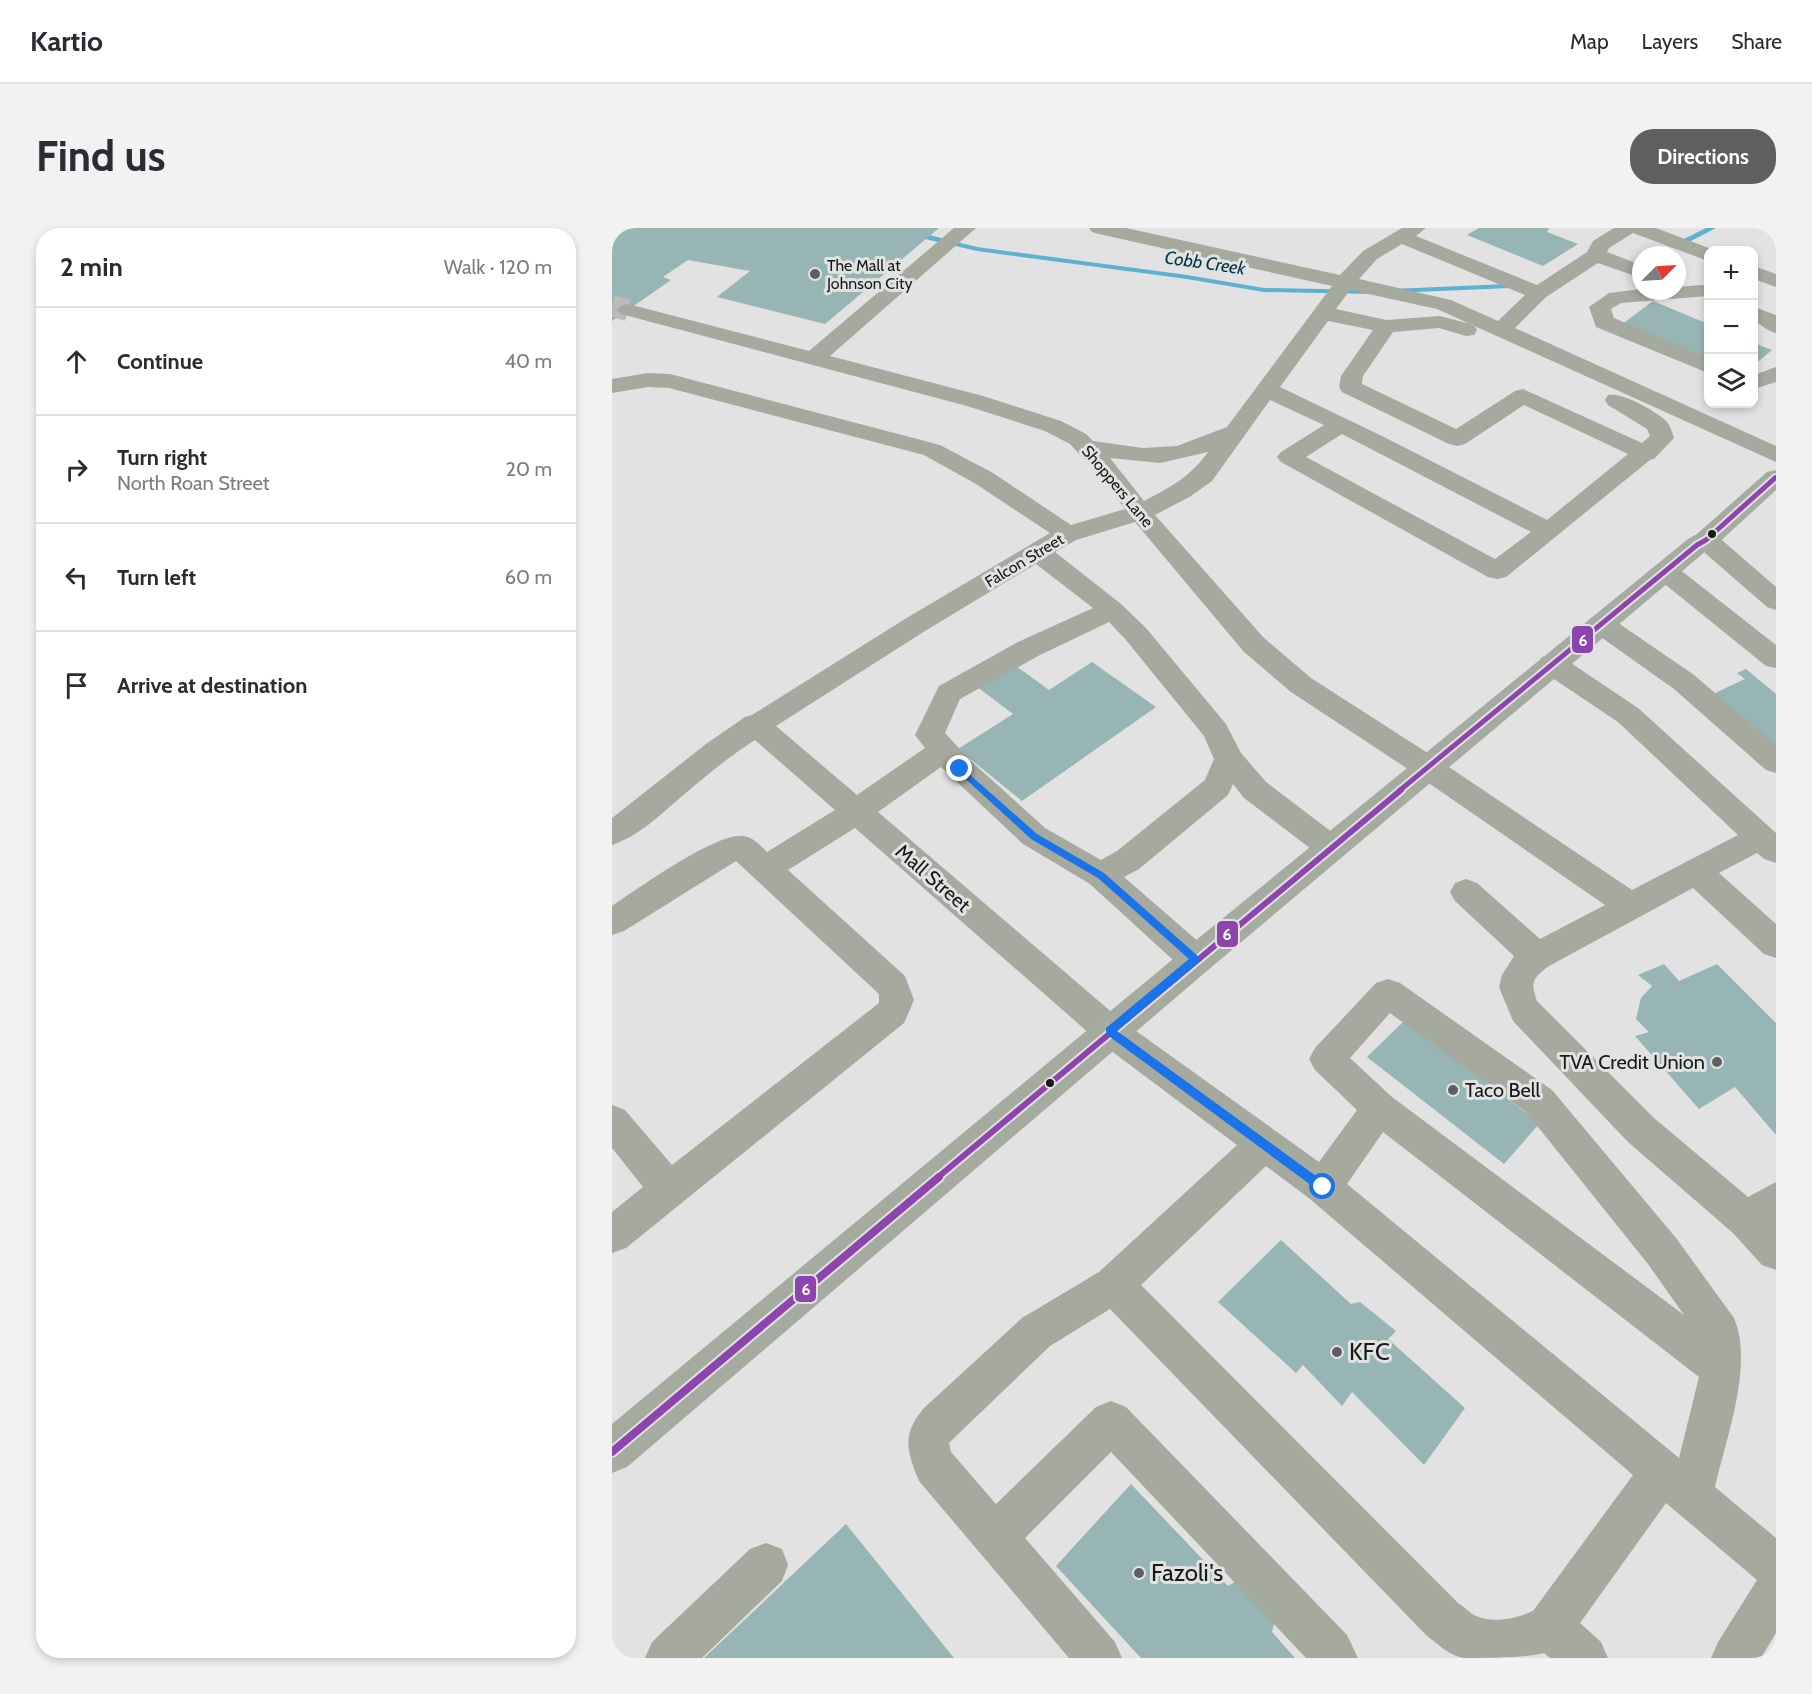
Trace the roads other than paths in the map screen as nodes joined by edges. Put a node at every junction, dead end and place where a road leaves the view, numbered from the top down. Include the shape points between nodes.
1 (966, 228) edge
2 (1099, 228) edge
3 (1628, 228) edge
4 (1638, 228) edge
5 (1408, 233) edge
6 (1704, 253) edge
7 (1442, 254) junction
8 (1596, 255) junction
9 (1420, 264) dead end
10 (1632, 270) edge
11 (1758, 274) edge
12 (1632, 275) edge
13 (1402, 277) dead end
14 (1346, 281) junction
15 (1776, 281) edge
16 (1686, 287) edge
17 (1383, 290) junction
18 (1704, 292) edge
19 (1704, 292) edge
20 (1539, 293) junction
21 (628, 310) tunnel mouth
22 (1322, 314) junction
23 (1386, 326) junction
24 (1501, 330) junction
25 (813, 359) junction
26 (1704, 364) edge
27 (1704, 373) edge
28 (1776, 374) edge
29 (1758, 381) edge
30 (612, 386) edge
31 (1267, 390) junction
32 (1340, 425) junction
33 (1239, 429) junction
34 (1457, 439) junction
35 (1086, 447) junction
36 (1646, 454) junction
37 (1776, 455) edge
38 (1419, 465) junction
39 (1772, 486) edge
40 (1140, 513) junction
41 (1549, 531) junction
42 (1067, 534) junction
43 (1706, 540) junction
44 (1038, 552) junction
45 (1665, 571) junction
46 (1776, 601) edge
47 (1112, 610) junction
48 (1601, 624) junction
49 (1776, 659) edge
50 (1552, 664) junction
51 (755, 724) junction
52 (943, 750) junction
53 (1229, 759) junction
54 (1776, 762) edge
55 (1427, 766) junction
56 (856, 812) junction
57 (612, 833) edge
58 (1768, 844) edge
59 (1330, 847) junction
60 (766, 868) junction
61 (1695, 871) junction
62 (1101, 875) junction
63 (1466, 892) dead end
64 (1631, 906) junction
65 (612, 922) edge
66 (1776, 945) edge
67 (1537, 956) junction
68 (1196, 960) junction
69 (1110, 1031) junction
70 (1379, 1108) junction
71 (612, 1121) edge
72 (1264, 1144) junction
73 (1323, 1187) junction
74 (669, 1190) junction
75 (1762, 1210) edge
76 (612, 1236) edge
77 (1776, 1252) edge
78 (1113, 1285) junction
79 (1722, 1369) junction
80 (612, 1452) edge
81 (1677, 1483) junction
82 (994, 1537) junction
83 (766, 1565) dead end
84 (1776, 1567) edge
85 (1776, 1591) edge
86 (1549, 1627) junction
87 (668, 1658) edge
88 (1099, 1658) edge
89 (1335, 1658) edge
90 (1585, 1658) edge
91 (1734, 1658) edge

1 - 25 street
2 - 14 street via 1201,242
3 - 8 street via 1600,245
4 - 6 street
5 - 7 street
5 - 14 street, Falcon Street via 1370,255
7 - 9 street
7 - 20 street
8 - 10 street
8 - 20 street
11 - 15 street
12 - 27 street via 1623,276 1585,306 1590,323
13 - 17 street
14 - 17 street
14 - 22 street, Falcon Street
16 - 18 street
17 - 24 street via 1444,304
19 - 26 street via 1616,297 1600,307 1604,322
20 - 24 street
21 - 25 street, Shoppers Lane
22 - 23 street
22 - 31 street, Falcon Street
23 - 34 street via 1352,376 1350,387
23 - 36 street via 1422,322 1454,325 1626,405 1657,425 1662,438
24 - 37 street
25 - 35 street, Shoppers Lane via 1053,426
28 - 29 street
30 - 42 street via 670,381 932,450 998,486
31 - 32 street
31 - 33 street, Falcon Street
32 - 38 street
32 - 41 street via 1289,457 1497,571
33 - 35 street via 1192,451 1153,457
33 - 40 street, Falcon Street via 1203,476
34 - 36 street via 1523,396
34 - 38 street
35 - 40 street, Shoppers Lane
36 - 41 street
38 - 41 street
39 - 43 main road
40 - 42 street, Falcon Street
40 - 55 street, Shoppers Lane via 1254,645 1301,685
42 - 44 street, Falcon Street
43 - 45 main road
43 - 46 street
44 - 47 street
44 - 51 street, Falcon Street
45 - 48 main road
45 - 49 street
47 - 52 street via 1028,649 950,693 930,735
47 - 53 street via 1216,731
48 - 50 main road
48 - 54 street via 1684,682
50 - 55 main road
50 - 58 street via 1628,715
51 - 56 street, Mall Street
51 - 57 street, Falcon Street
52 - 56 street
52 - 62 street via 1034,836
53 - 59 street via 1255,790
53 - 62 street via 1217,787 1128,860
55 - 59 main road
55 - 64 street, Shoppers Lane
56 - 60 street
56 - 69 street, Mall Street
58 - 61 street
59 - 68 main road
60 - 65 street via 742,848 731,849
60 - 74 street via 893,986 898,994 897,1005 892,1013
61 - 64 street
61 - 66 street
62 - 68 street
63 - 67 street
64 - 67 street
67 - 75 street via 1523,966 1517,977 1516,993 1525,1011 1641,1130
68 - 69 main road
69 - 72 street, Mall Street
69 - 80 main road
70 - 73 street
70 - 79 street
70 - 79 street via 1326,1059 1388,993 1539,1101 1662,1251 1720,1332
71 - 74 street
72 - 73 street, Mall Street
72 - 78 street
73 - 81 street, Mall Street
74 - 76 street
75 - 77 street
78 - 82 street via 1036,1332 929,1434 926,1448 934,1466
78 - 86 street via 1442,1619 1468,1637 1499,1643 1531,1636
79 - 81 street
81 - 84 street, Mall Street
81 - 86 street
82 - 88 street
82 - 89 street via 1111,1422
83 - 87 street
85 - 91 street
86 - 90 street

